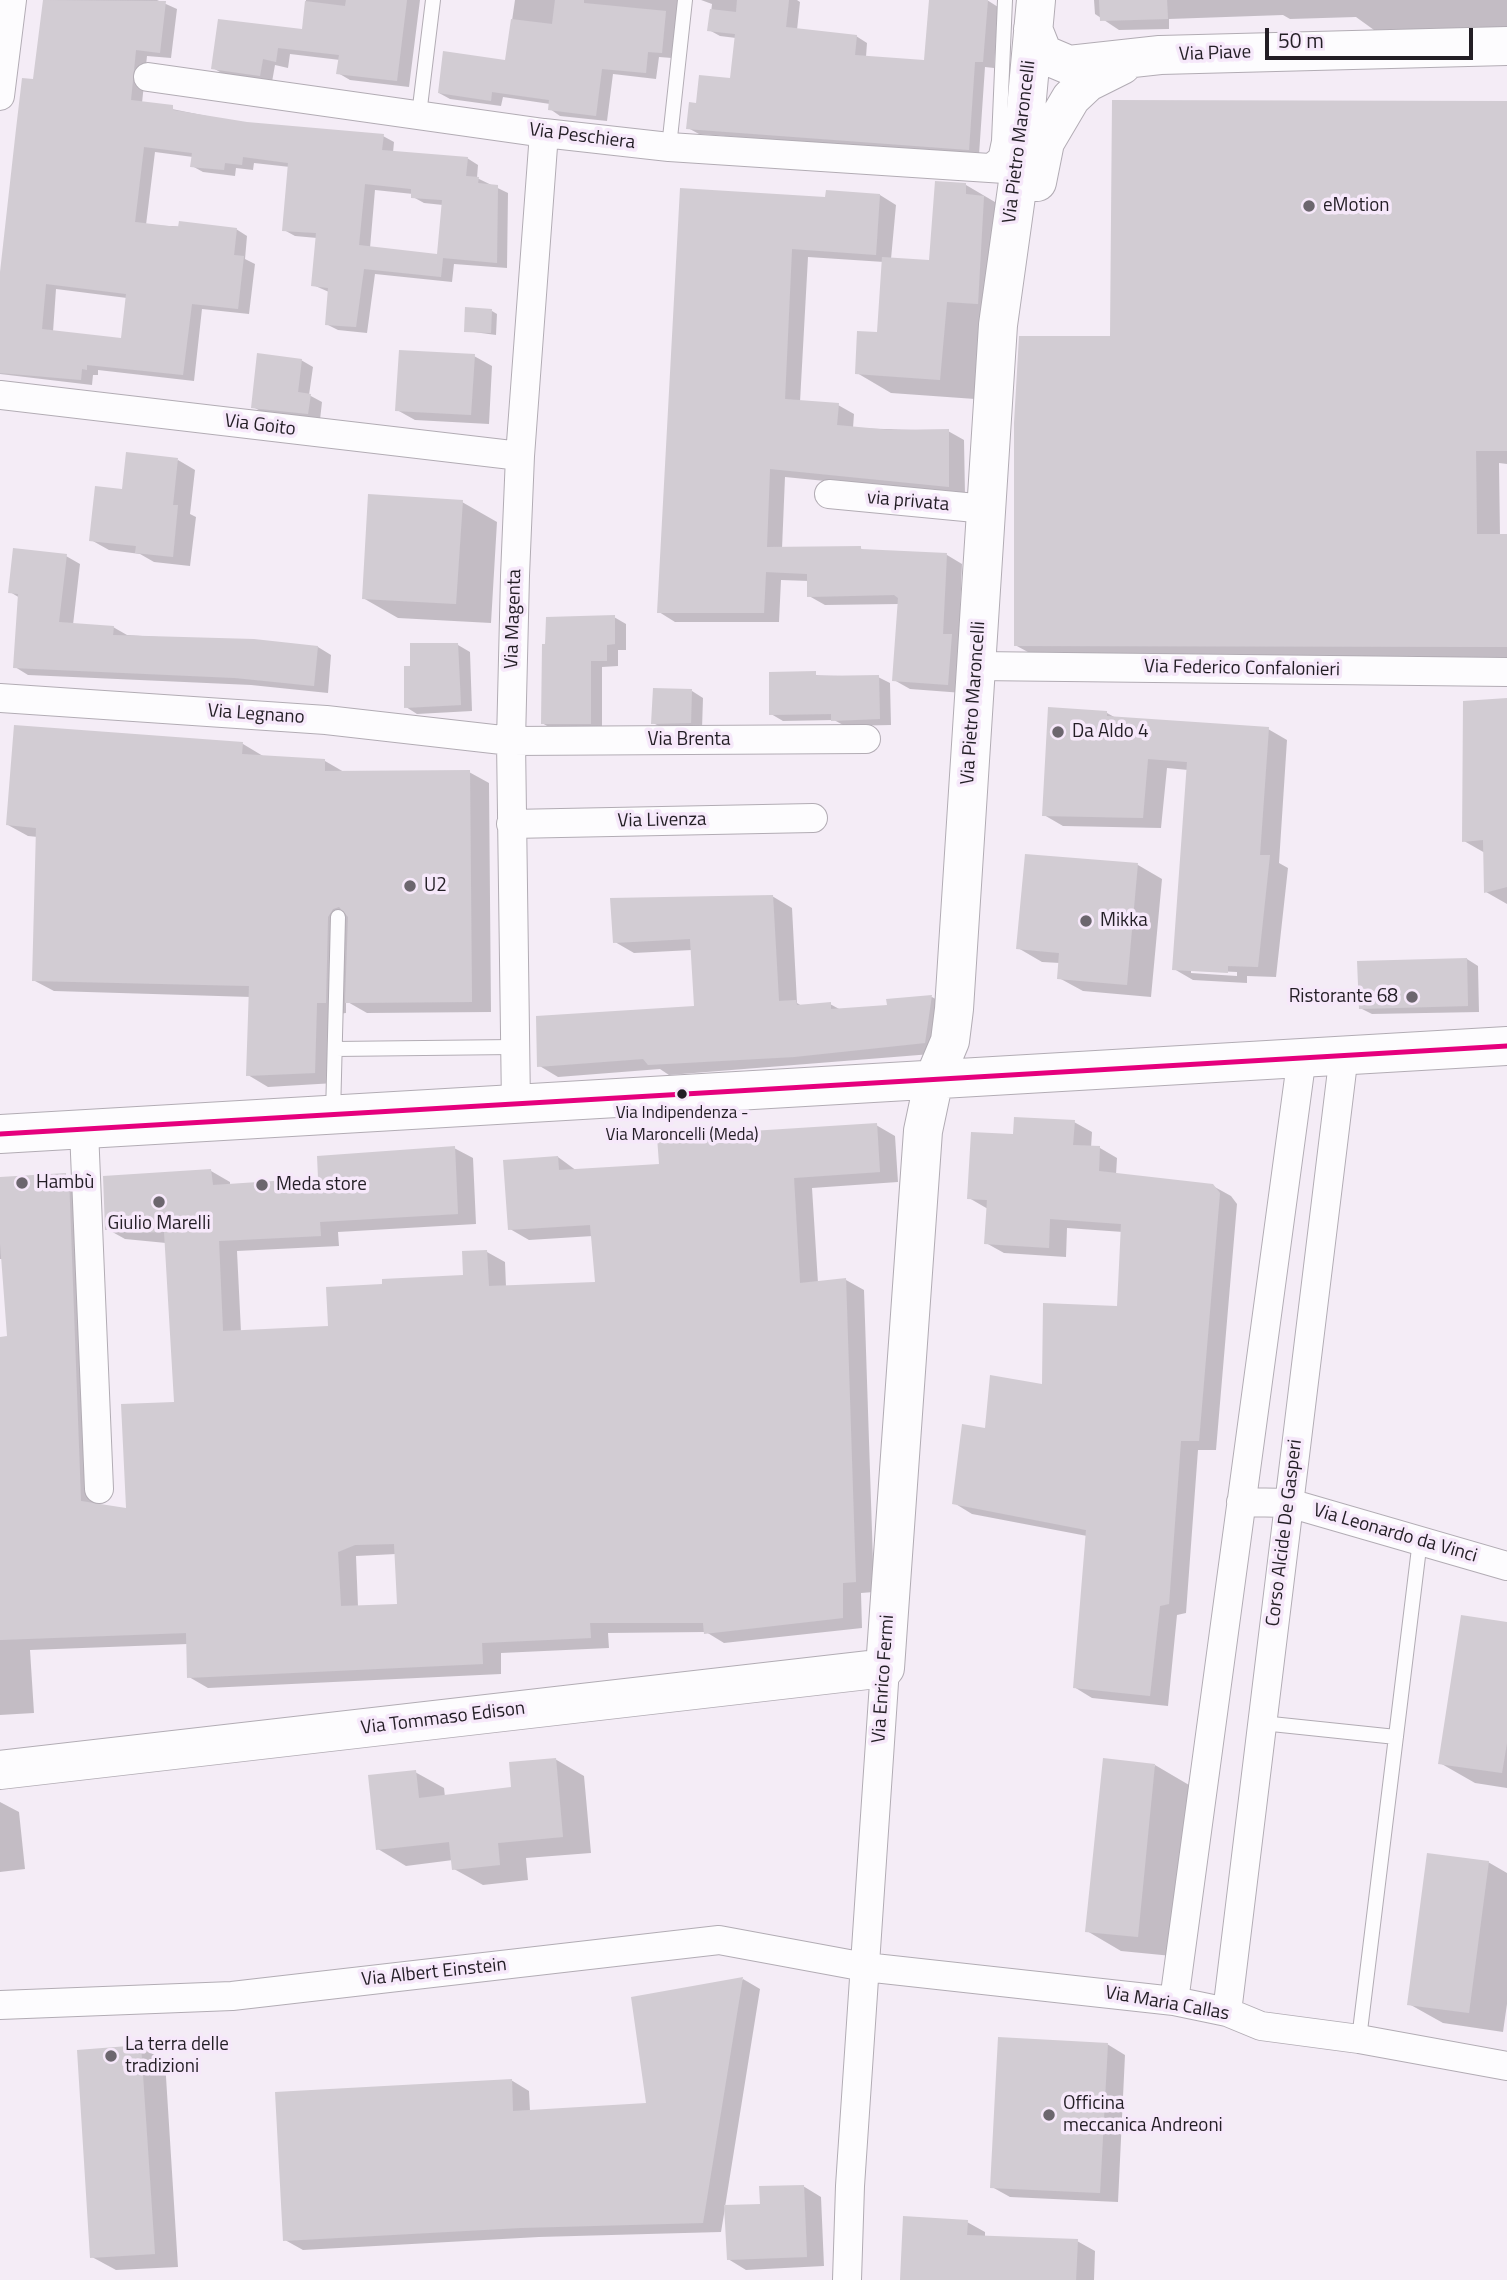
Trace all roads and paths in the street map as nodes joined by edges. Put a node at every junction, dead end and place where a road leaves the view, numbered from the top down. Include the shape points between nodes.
1 (12, 0) edge
2 (433, 0) edge
3 (685, 0) edge
4 (1005, 0) edge
5 (1036, 10) edge
6 (1507, 46) edge
7 (1146, 56) junction
8 (148, 77) dead end
9 (0, 96) edge
10 (419, 115) junction
11 (544, 134) junction
12 (669, 147) junction
13 (981, 167) junction
14 (1020, 170) junction
15 (998, 325) junction
16 (0, 395) edge
17 (520, 456) junction
18 (829, 494) dead end
19 (986, 509) junction
20 (976, 666) junction
21 (1507, 672) edge
22 (0, 698) edge
23 (866, 739) dead end
24 (511, 741) junction
25 (813, 818) dead end
26 (511, 824) junction
27 (338, 916) dead end
28 (1507, 1046) edge
29 (513, 1047) junction
30 (335, 1049) junction
31 (1344, 1054) junction
32 (1302, 1056) junction
33 (934, 1079) junction
34 (516, 1105) junction
35 (333, 1117) junction
36 (85, 1130) junction
37 (0, 1134) edge
38 (99, 1489) dead end
39 (1241, 1502) junction
40 (1289, 1503) junction
41 (1420, 1539) junction
42 (1507, 1566) edge
43 (885, 1668) junction
44 (1262, 1723) junction
45 (1396, 1737) junction
46 (0, 1770) edge
47 (865, 1967) junction
48 (1174, 2001) junction
49 (0, 2005) edge
50 (1227, 2012) junction
51 (1359, 2039) junction
52 (1507, 2066) edge
53 (847, 2280) edge

1 - 9 street
2 - 10 lane
3 - 12 lane
4 - 13 lane via 999,141 996,155
5 - 7 street via 1043,54 1059,63 1080,65
5 - 14 street, Via Pietro Maroncelli
6 - 7 street, Via Piave
7 - 15 street, Via Pietro Maroncelli via 1088,82 1045,142 1025,245
8 - 10 street, Via Peschiera
10 - 11 street, Via Peschiera
11 - 12 street, Via Peschiera
11 - 17 street, Via Magenta
12 - 13 street, Via Peschiera
13 - 14 street, Via Peschiera
14 - 15 street, Via Pietro Maroncelli
15 - 19 street, Via Pietro Maroncelli
16 - 17 street, Via Goito
17 - 24 street, Via Magenta
18 - 19 street, via privata
19 - 20 street, Via Pietro Maroncelli
20 - 21 street, Via Federico Confalonieri
20 - 33 street, Via Pietro Maroncelli via 954,1009 950,1041
22 - 24 street, Via Legnano via 326,720
23 - 24 street, Via Brenta
24 - 26 street, Via Magenta
25 - 26 street, Via Livenza
26 - 29 street, Via Magenta
27 - 30 lane
28 - 31 street
29 - 30 lane
29 - 34 street, Via Magenta
30 - 35 lane
31 - 32 street
31 - 40 street, Corso Alcide De Gasperi
32 - 33 street
32 - 39 street
33 - 34 street
33 - 43 street, Via Enrico Fermi via 923,1131
34 - 35 street
35 - 36 street
36 - 37 street
36 - 38 street
39 - 40 street, Via Leonardo da Vinci
39 - 48 street
40 - 41 street, Via Leonardo da Vinci
40 - 44 street, Corso Alcide De Gasperi
41 - 42 street, Via Leonardo da Vinci
41 - 45 lane
43 - 46 street, Via Tommaso Edison
43 - 47 street, Via Enrico Fermi
44 - 45 lane
44 - 50 street, Corso Alcide De Gasperi
45 - 51 lane
47 - 48 street, Via Maria Callas
47 - 49 street, Via Albert Einstein via 719,1940 232,1996
47 - 53 street, Via Enrico Fermi
48 - 50 street, Via Maria Callas
50 - 51 street, Via Maria Callas via 1261,2026
51 - 52 street, Via Maria Callas

